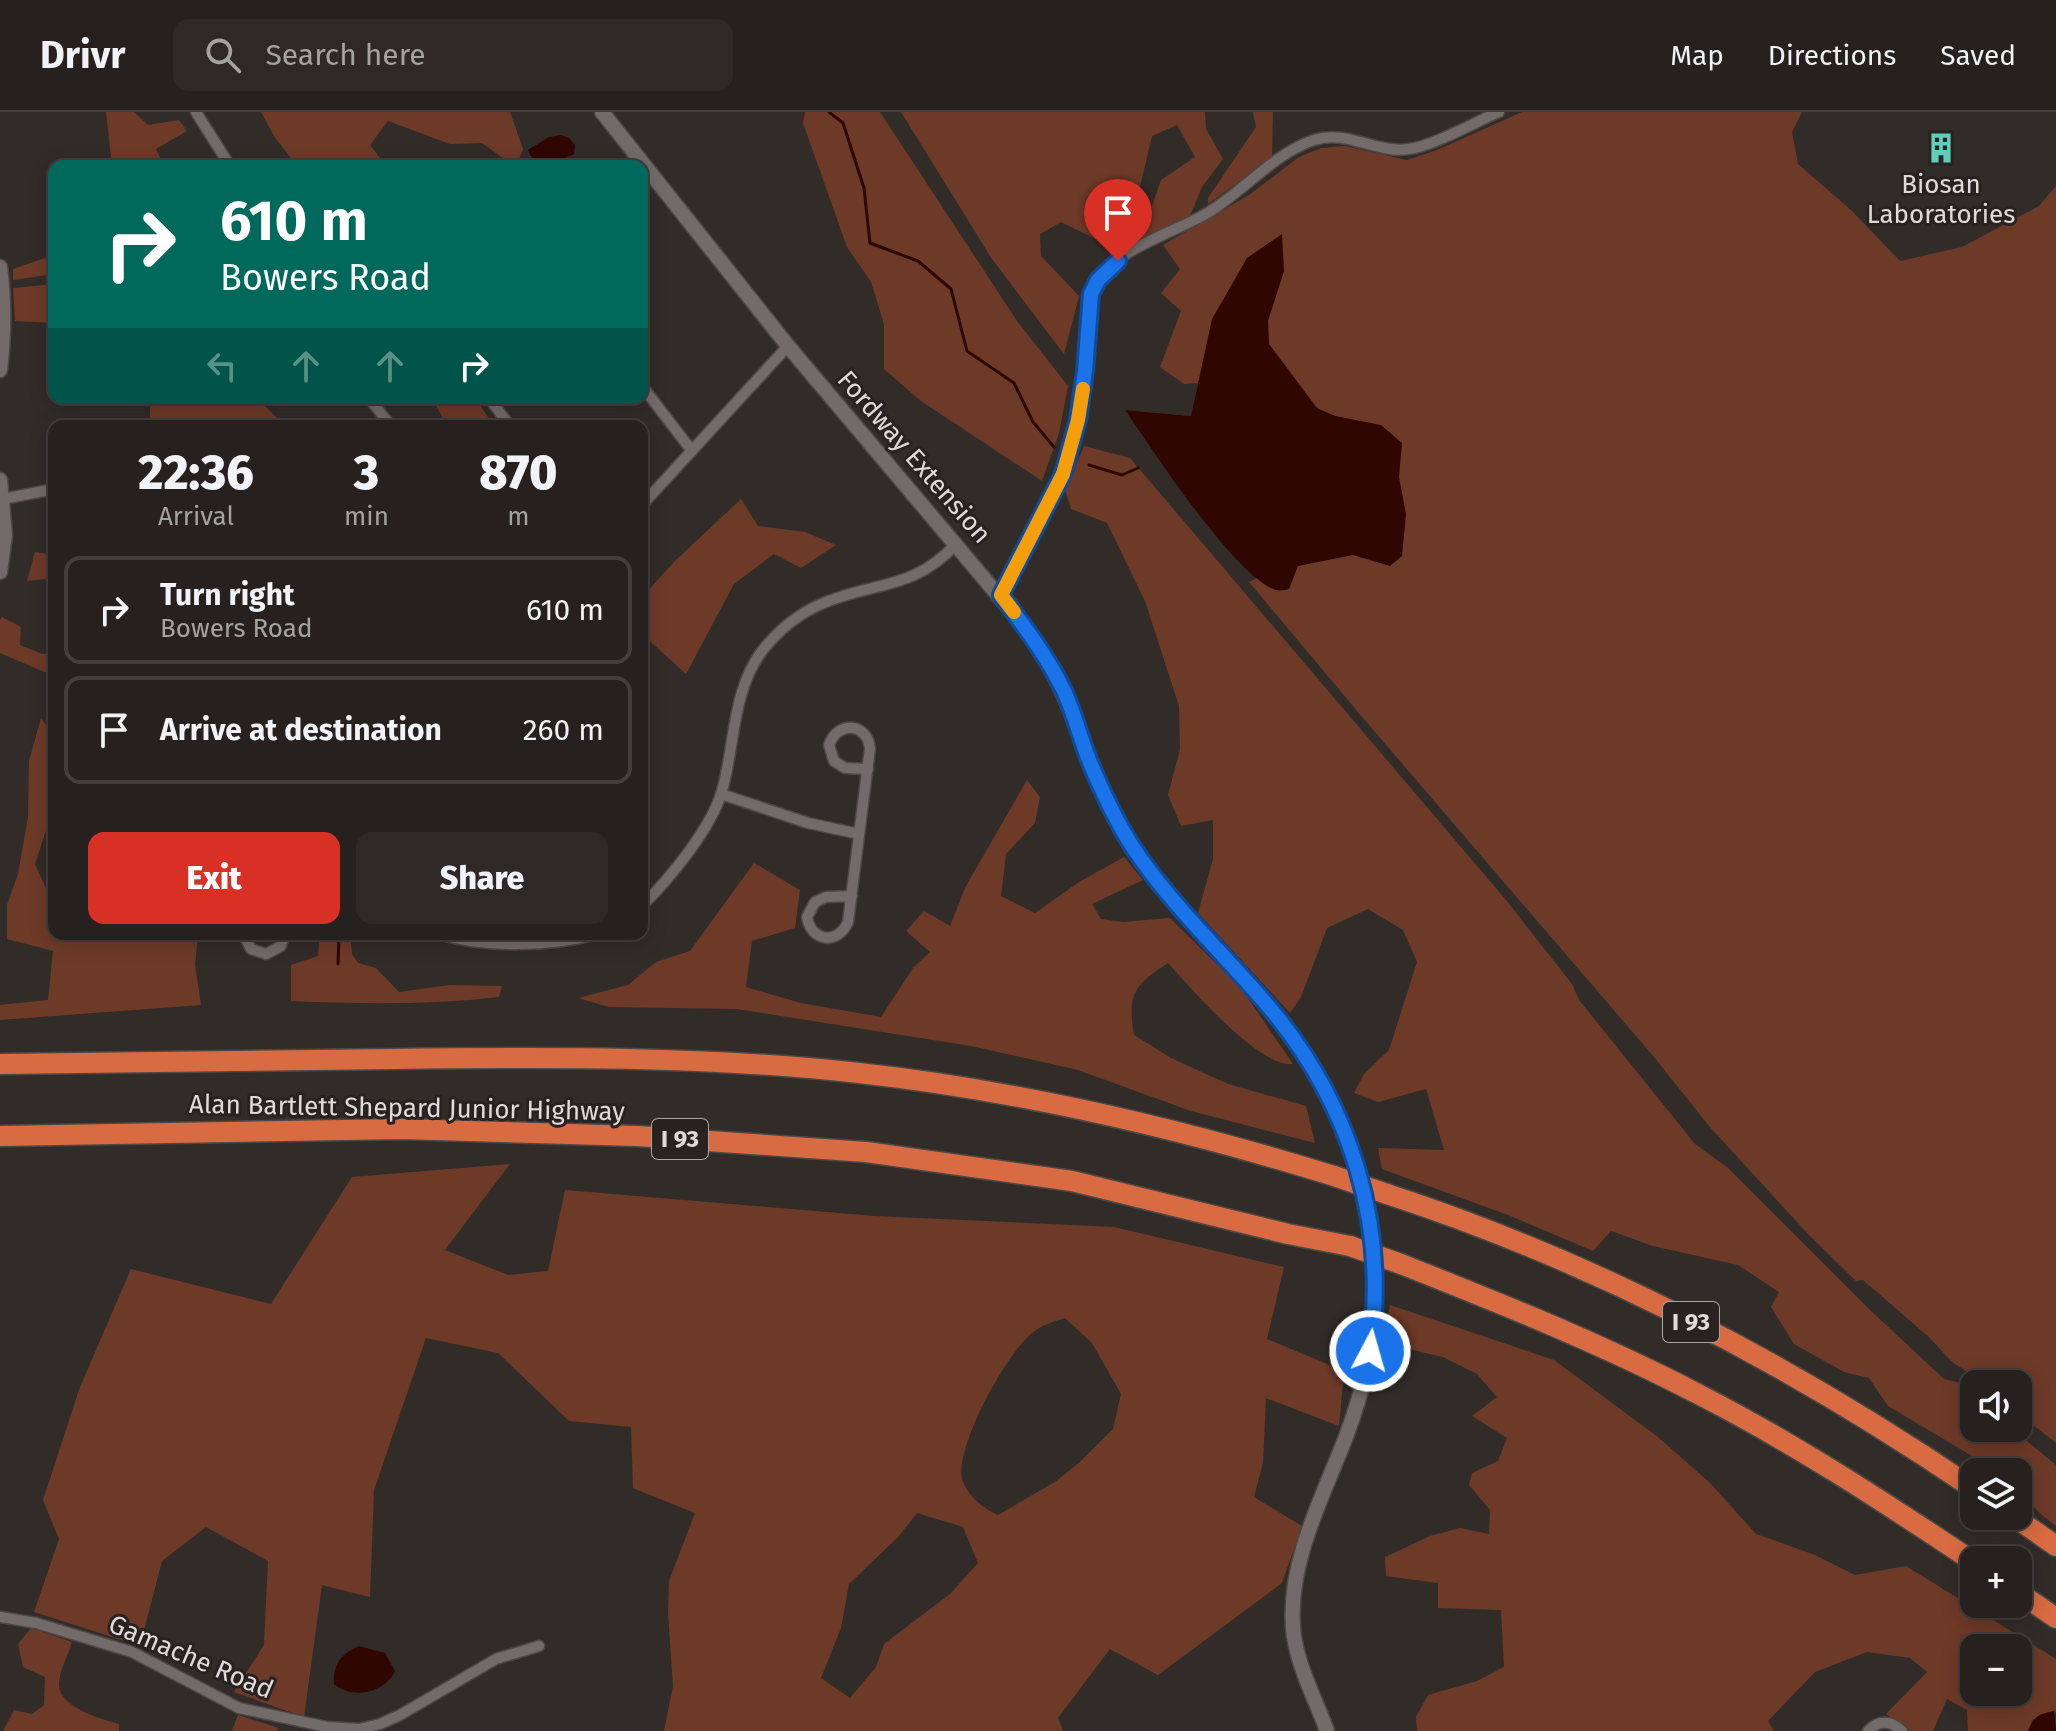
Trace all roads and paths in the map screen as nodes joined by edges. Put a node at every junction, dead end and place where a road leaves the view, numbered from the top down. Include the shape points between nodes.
1 (196, 112) edge
2 (602, 112) edge
3 (1499, 112) edge
4 (226, 160) edge
5 (640, 160) edge
6 (648, 170) edge
7 (0, 267) edge
8 (788, 346) junction
9 (0, 370) edge
10 (648, 394) edge
11 (374, 404) edge
12 (386, 420) edge
13 (692, 451) junction
14 (0, 480) edge
15 (48, 490) edge
16 (3, 499) junction
17 (648, 499) edge
18 (956, 544) junction
19 (0, 572) edge
20 (1001, 595) junction
21 (868, 769) junction
22 (721, 794) junction
23 (859, 834) junction
24 (852, 896) junction
25 (648, 899) edge
26 (244, 940) edge
27 (283, 940) edge
28 (463, 940) edge
29 (566, 940) edge
30 (0, 1064) edge
31 (0, 1136) edge
32 (1960, 1480) edge
33 (2032, 1529) edge
34 (2056, 1546) edge
35 (1960, 1553) edge
36 (2032, 1602) edge
37 (0, 1617) edge
38 (2056, 1618) edge
39 (539, 1646) dead end
40 (327, 1729) edge
41 (1327, 1731) edge
42 (1868, 1731) edge
43 (1902, 1731) edge

1 - 4 street
2 - 5 street, Fordway Extension
3 - 20 street via 1409,149 1343,136 1314,140 1293,149 1207,213 1109,267 1091,294 1078,420 1063,474
6 - 8 street, Fordway Extension
7 - 9 street
8 - 13 street
8 - 18 street, Fordway Extension
10 - 13 street
11 - 12 street
13 - 17 street
14 - 16 street
15 - 16 street
16 - 19 street
18 - 20 street, Fordway Extension
18 - 22 street via 917,575 819,605 775,636 749,672
20 - 41 street, Fordway Extension via 1056,675 1100,788 1133,846 1302,1050 1340,1118 1359,1171 1374,1261 1370,1351 1359,1399 1302,1554 1292,1597 1296,1641
21 - 21 street via 870,744 864,732 852,727 835,733 829,749 834,761 845,768
21 - 23 street
22 - 23 street
22 - 25 street via 689,849
23 - 24 street
24 - 24 street via 815,902 807,917 811,930 827,939 841,934
26 - 27 street via 266,954
28 - 29 street
30 - 32 highway, Alan Bartlett Shepard Junior Highway / I 93, bridge via 550,1057 758,1064 895,1077 1043,1101 1198,1136 1334,1176 1547,1255 1692,1322 1832,1398
31 - 35 highway, Alan Bartlett Shepard Junior Highway / I 93, bridge via 402,1129 637,1136 866,1152 1072,1181 1350,1246 1598,1345 1796,1448
33 - 34 highway
36 - 38 highway
37 - 40 street, Gamache Road via 132,1652 239,1708
39 - 40 street, Gamache Road via 496,1659 380,1724
42 - 43 street via 1884,1722

